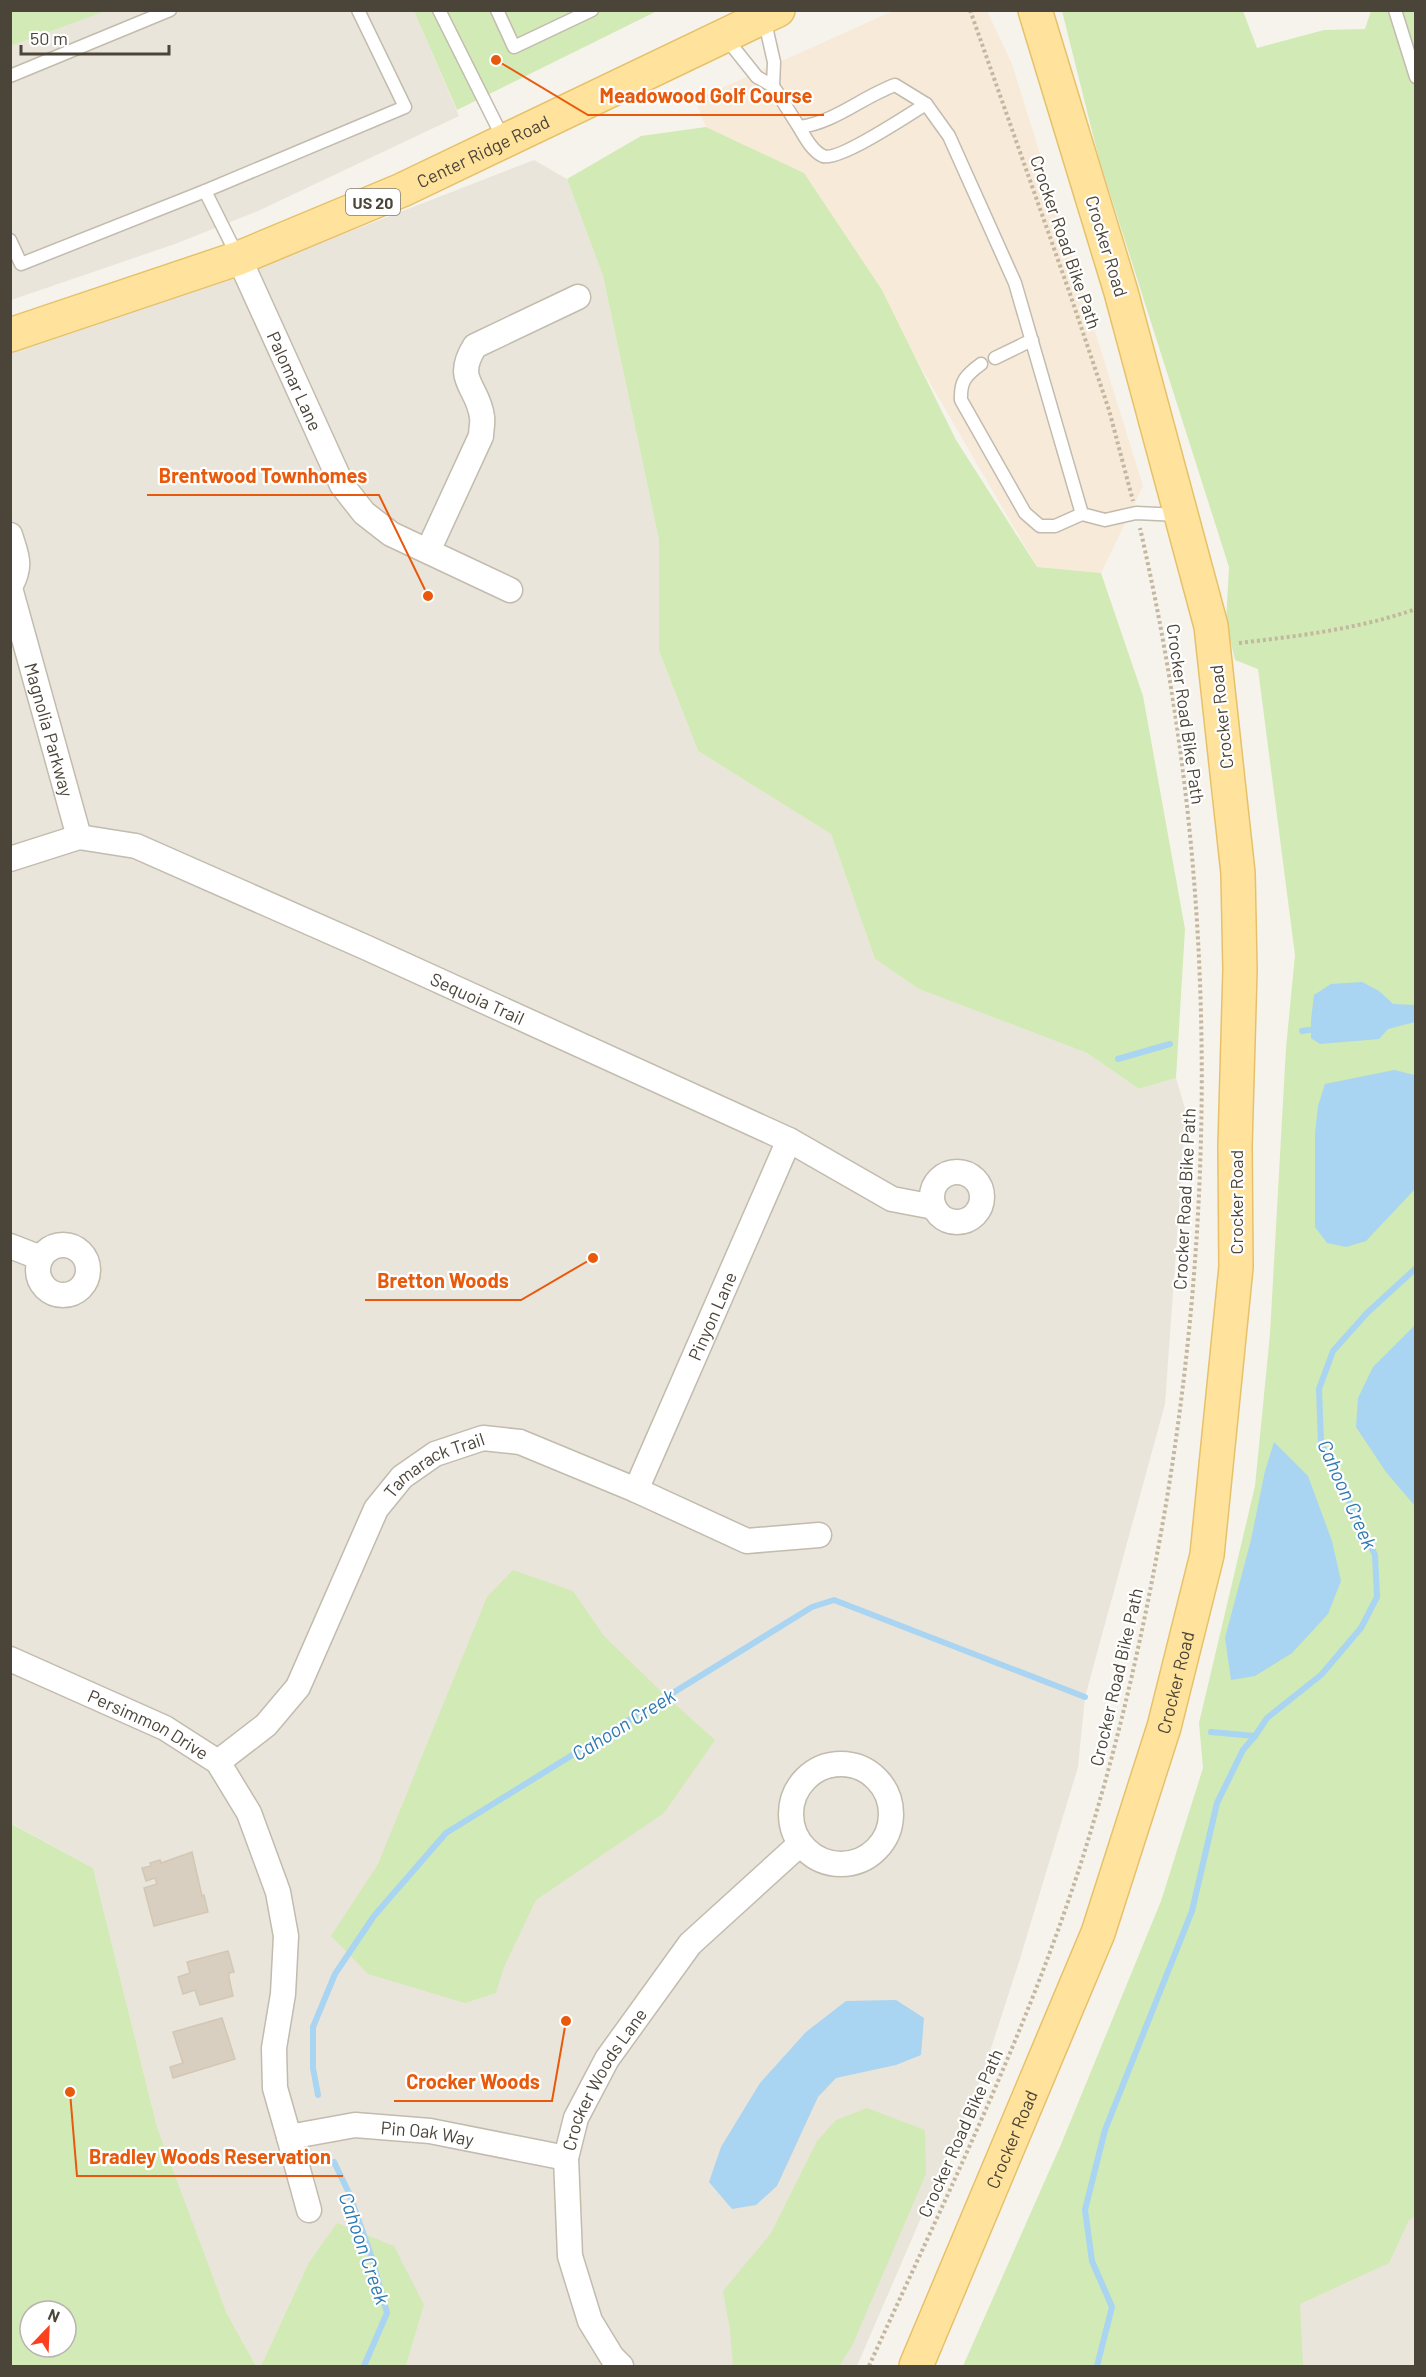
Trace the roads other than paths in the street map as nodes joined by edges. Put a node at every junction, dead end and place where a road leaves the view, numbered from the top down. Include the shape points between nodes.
1 (170, 10) edge
2 (358, 10) edge
3 (439, 10) edge
4 (496, 10) edge
5 (592, 10) edge
6 (1035, 10) edge
7 (1395, 10) edge
8 (772, 13) edge
9 (577, 14) edge
10 (724, 36) junction
11 (10, 76) edge
12 (1416, 77) edge
13 (773, 86) junction
14 (926, 104) junction
15 (799, 128) junction
16 (504, 141) junction
17 (205, 191) junction
18 (10, 240) edge
19 (239, 258) junction
20 (578, 297) dead end
21 (10, 335) edge
22 (1032, 340) junction
23 (995, 358) dead end
24 (981, 364) dead end
25 (1083, 514) junction
26 (1181, 515) junction
27 (10, 535) edge
28 (428, 551) junction
29 (510, 590) dead end
30 (11, 592) edge
31 (79, 837) junction
32 (10, 859) edge
33 (789, 1140) junction
34 (934, 1207) dead end
35 (10, 1246) edge
36 (40, 1258) dead end
37 (636, 1490) junction
38 (819, 1535) dead end
39 (10, 1659) edge
40 (218, 1762) junction
41 (800, 1844) junction
42 (289, 2138) junction
43 (566, 2158) junction
44 (309, 2210) dead end
45 (613, 2364) edge
46 (916, 2367) edge

1 - 11 lane
2 - 17 lane via 405,107
3 - 16 lane
4 - 9 lane via 514,48
5 - 9 lane
6 - 26 main road, Crocker Road via 1121,292
7 - 12 lane
8 - 10 main road, Center Ridge Road / US 20
8 - 13 lane
10 - 13 lane via 757,77
10 - 16 main road, Center Ridge Road / US 20
13 - 15 lane
14 - 15 lane via 895,85 825,121
14 - 15 lane via 851,148 828,157 813,149
14 - 22 lane via 949,136 1015,283
16 - 19 main road, Center Ridge Road / US 20 via 402,190
17 - 18 lane via 21,264
17 - 19 lane
19 - 21 main road, Center Ridge Road / US 20
19 - 28 street, Palomar Lane via 342,485 376,524
20 - 28 street via 475,346 466,360 466,373 482,416 481,436
22 - 23 lane
22 - 25 lane
24 - 25 lane via 967,374 960,386 961,400 1024,513 1040,526 1055,526
25 - 26 lane via 1105,520 1136,513
26 - 46 main road, Crocker Road via 1211,626 1238,873 1236,1267 1207,1555 1164,1727 1098,1933
27 - 30 street, Magnolia Parkway via 18,562
28 - 29 street, Palomar Lane
30 - 31 street, Magnolia Parkway
31 - 32 street, Sequoia Trail
31 - 33 street, Sequoia Trail via 136,846
33 - 34 street, Sequoia Trail via 892,1199
33 - 37 street, Pinyon Lane
35 - 36 street
37 - 38 street, Tamarack Trail via 747,1541
37 - 40 street, Tamarack Trail via 520,1442 483,1438 435,1454 402,1477 376,1509 298,1687 266,1725
39 - 40 street, Persimmon Drive via 165,1728
40 - 42 street, Persimmon Drive via 249,1813 278,1892 286,1936 283,1994 274,2048 275,2088
41 - 41 street via 826,1863 850,1863 873,1854 884,1843 892,1812 880,1782 867,1770 851,1764 817,1769 794,1795 790,1812
41 - 43 street, Crocker Woods Lane via 690,1944 607,2059 576,2118
42 - 43 street, Pin Oak Way via 351,2125 366,2126 430,2131
42 - 44 street
43 - 45 street, Crocker Woods Lane via 570,2256 590,2321

